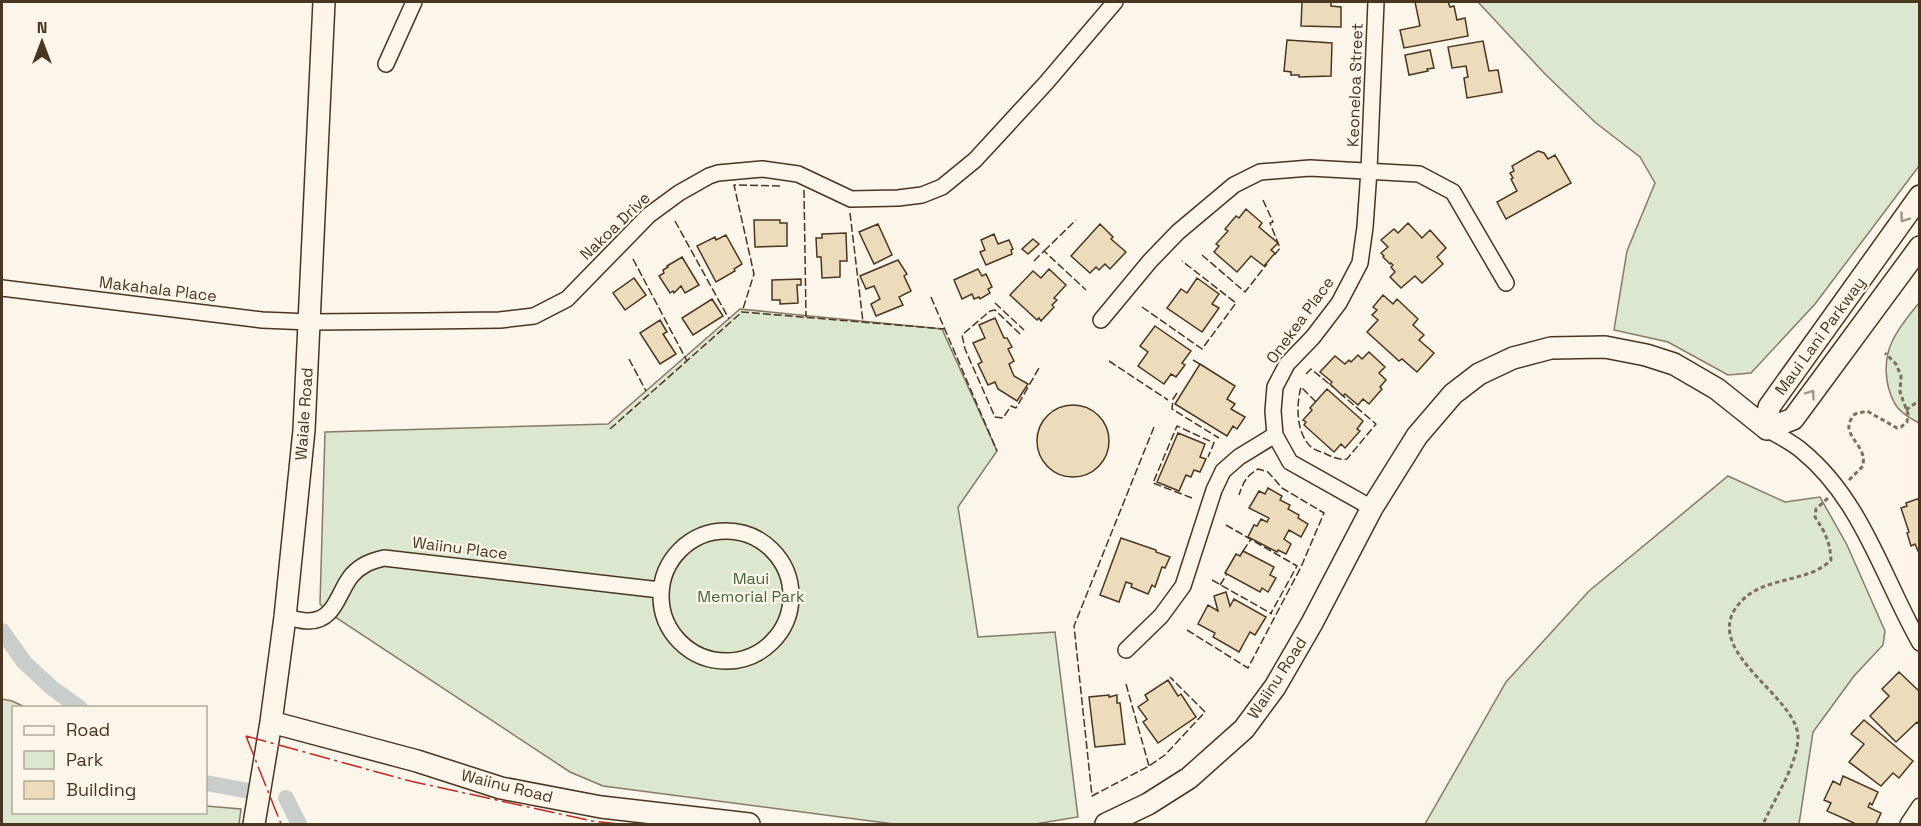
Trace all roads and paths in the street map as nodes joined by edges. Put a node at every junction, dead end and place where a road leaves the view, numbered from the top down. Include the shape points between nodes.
1 (324, 2) edge
2 (414, 2) edge
3 (1115, 2) edge
4 (1376, 2) edge
5 (386, 64) dead end
6 (1369, 170) junction
7 (1920, 196) edge
8 (1920, 247) edge
9 (1506, 284) dead end
10 (2, 288) edge
11 (1101, 320) dead end
12 (310, 322) junction
13 (1885, 353) dead end
14 (1920, 400) edge
15 (1905, 410) junction
16 (1767, 429) junction
17 (1275, 435) junction
18 (1838, 489) junction
19 (1372, 508) junction
20 (660, 590) junction
21 (285, 617) junction
22 (1915, 623) edge
23 (1920, 643) edge
24 (1126, 650) dead end
25 (271, 722) junction
26 (1920, 806) edge
27 (1764, 822) dead end
28 (254, 825) edge
29 (749, 825) edge
30 (1106, 825) edge
31 (1908, 825) edge

1 - 12 street, Waiale Road
2 - 5 street
3 - 12 street, Nakoa Drive via 975,160 942,187 922,195 851,199 798,174 762,169 718,173 679,193 649,215 567,299 534,316 500,320
4 - 6 street, Keoneloa Street
6 - 9 street via 1419,174 1453,192
6 - 11 street via 1310,168 1260,172 1234,185 1178,232
6 - 17 street, Onekea Place via 1360,263 1339,303 1287,364 1275,387
7 -> 16 street, Maui Lani Parkway via 1769,407
16 -> 8 street, Maui Lani Parkway via 1793,419
10 - 12 street, Makahala Place via 262,320
12 - 21 street, Waiale Road via 304,430
13 - 15 path via 1896,364
14 - 15 path
15 - 18 path via 1907,422 1897,428 1867,411 1852,418 1849,428 1863,455 1863,466
16 - 18 street via 1802,450
16 - 19 street, Waiinu Road via 1718,389 1674,364 1605,347 1551,348 1513,358 1479,374 1453,394 1417,436
17 - 19 street, Onekea Place via 1290,462
17 - 24 street via 1223,471 1183,586 1161,616
18 - 22 street via 1860,520
18 - 27 path via 1816,509 1815,517 1826,532 1831,560 1823,568 1774,582 1748,596 1735,610 1731,622 1736,650 1782,704 1798,736 1794,759
19 - 30 street, Waiinu Road via 1280,678 1244,729 1190,778
20 - 20 street via 663,615 675,637 694,654 718,662 744,659 767,648 784,628 791,603 789,578 777,555 757,539 733,531 707,534 684,545 668,565
20 - 21 street, Waiinu Place via 384,558 367,562 353,573 333,609 320,619
21 - 25 street, Waiale Road
22 - 23 street
25 - 28 street, Waiale Road
25 - 29 street, Waiinu Road via 501,788 601,807
26 - 31 street

